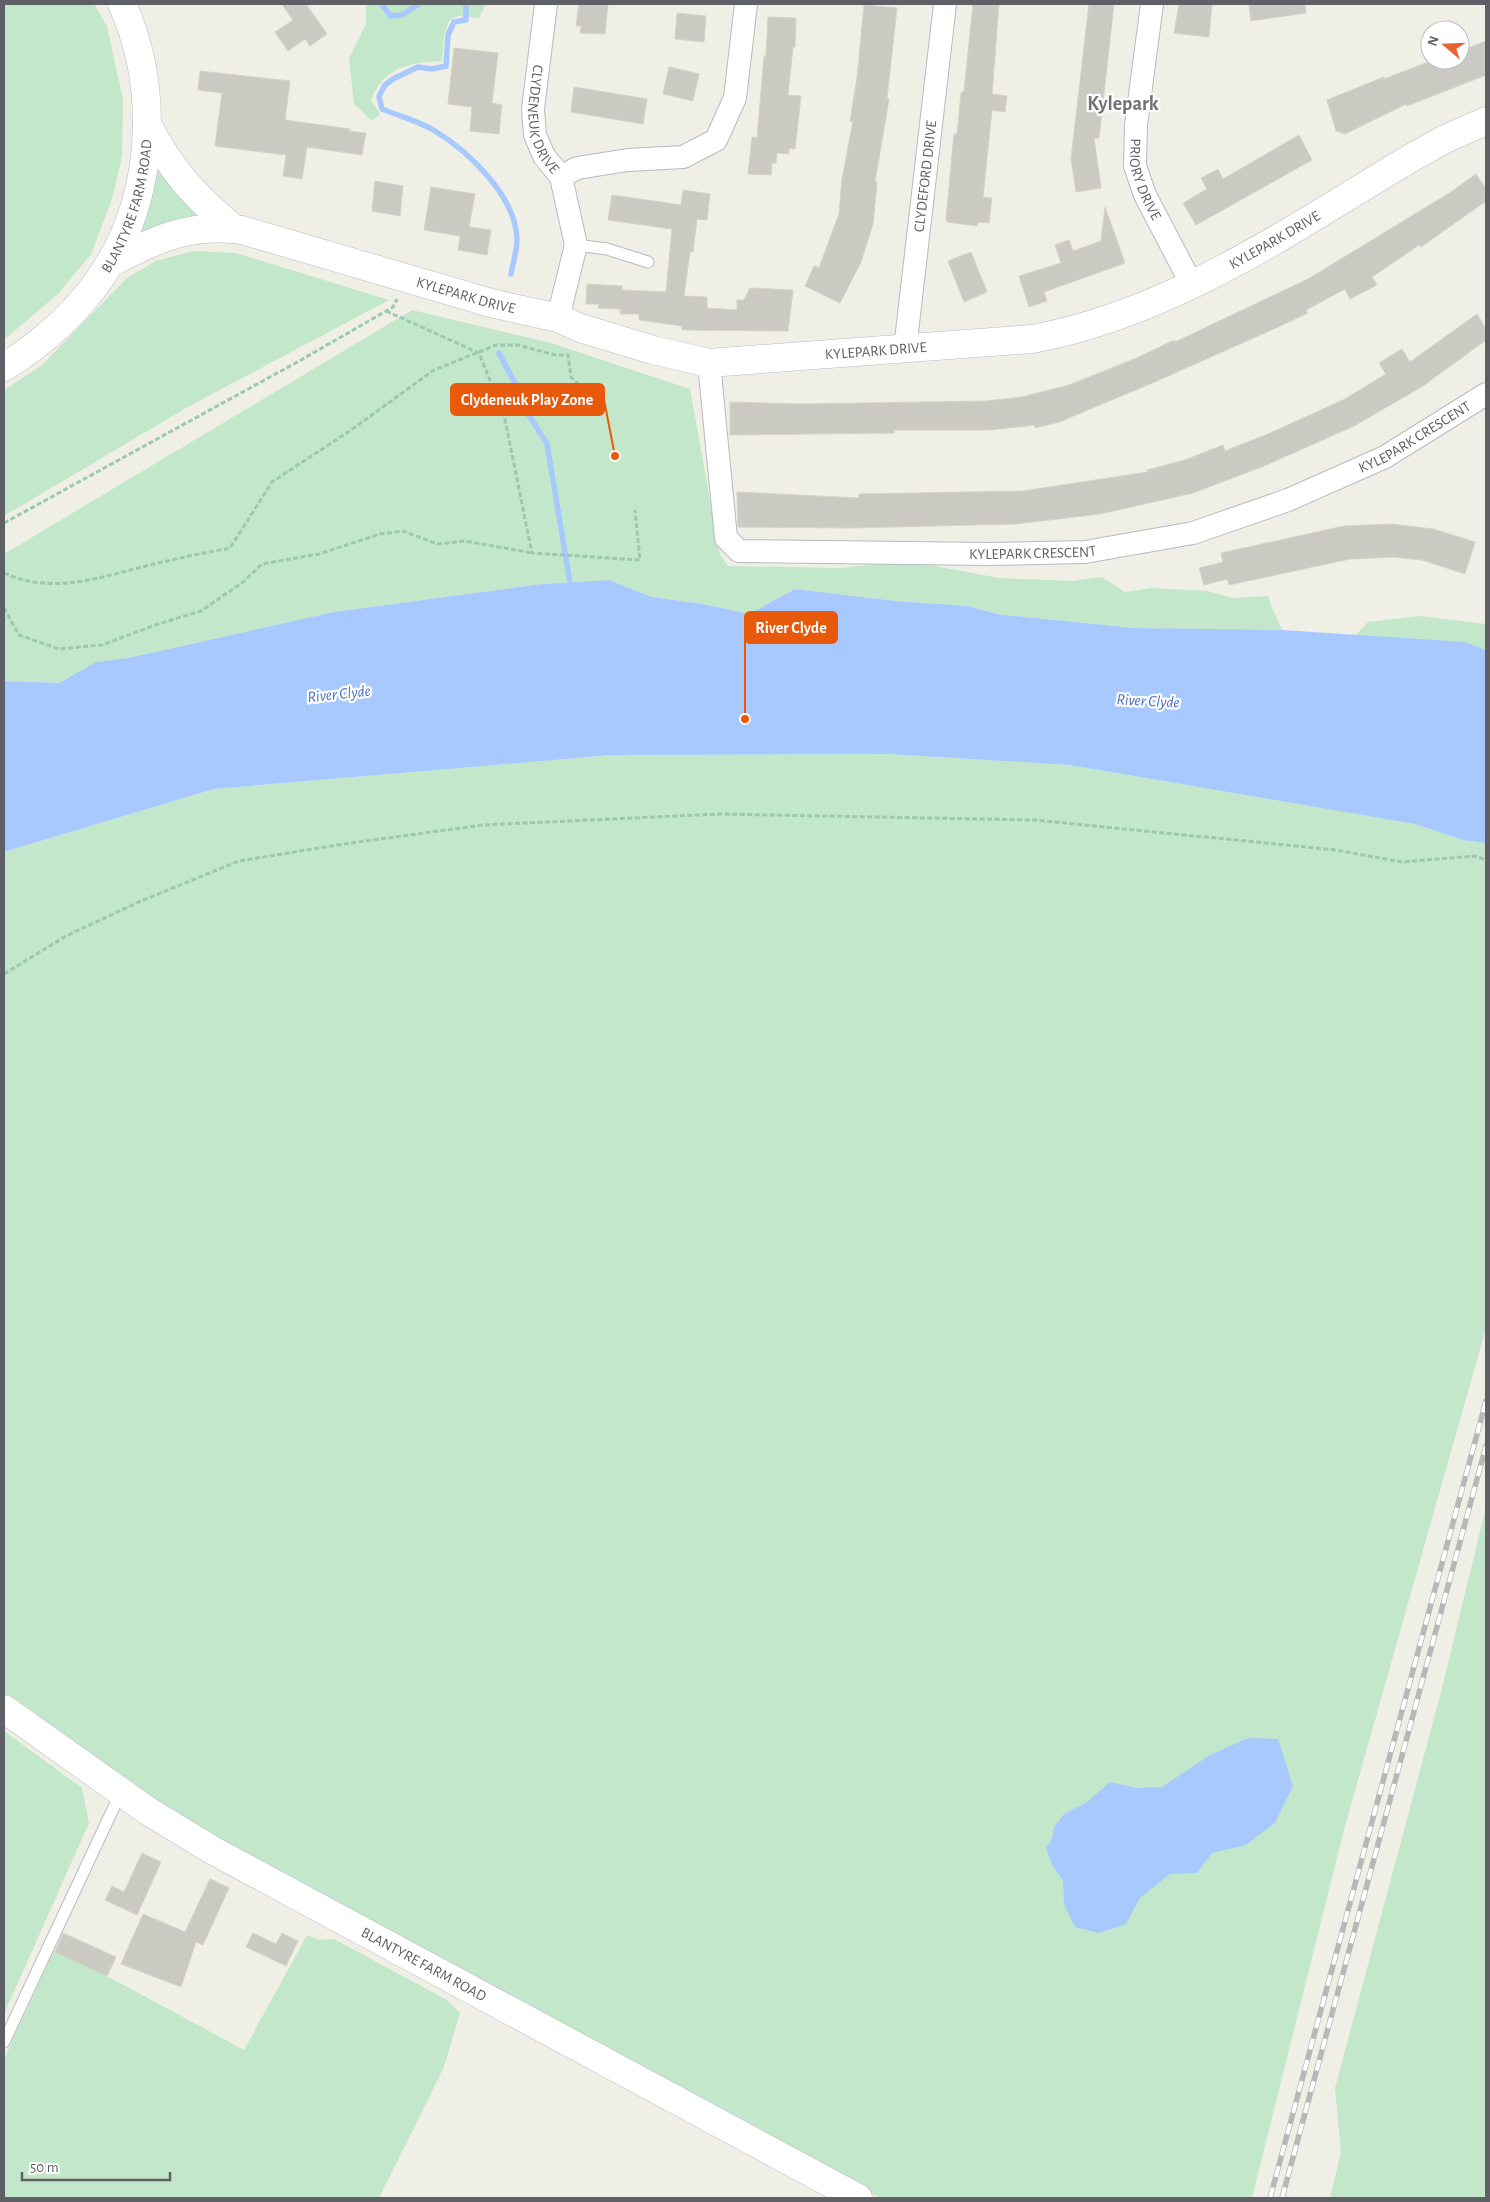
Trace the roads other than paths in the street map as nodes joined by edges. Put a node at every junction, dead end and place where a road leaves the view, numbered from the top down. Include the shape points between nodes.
1 (122, 4) edge
2 (546, 4) edge
3 (746, 4) edge
4 (945, 4) edge
5 (1152, 4) edge
6 (1486, 121) edge
7 (147, 124) junction
8 (561, 177) junction
9 (234, 229) junction
10 (576, 245) junction
11 (648, 262) dead end
12 (110, 263) junction
13 (1192, 285) junction
14 (558, 318) junction
15 (905, 349) junction
16 (709, 363) junction
17 (4, 367) edge
18 (1486, 394) edge
19 (4, 1708) edge
20 (121, 1792) junction
21 (4, 2042) edge
22 (858, 2198) edge

1 - 7 street, BLANTYRE FARM ROAD via 141,66
2 - 8 street, CLYDENEUK DRIVE via 533,109 535,135 544,156
3 - 8 street via 734,98 716,140 683,157 628,160 577,168
4 - 15 street, CLYDEFORD DRIVE
5 - 13 street, PRIORY DRIVE via 1136,125 1135,166 1145,195
6 - 13 street, KYLEPARK DRIVE via 1411,158
7 - 9 street via 186,186
7 - 12 street, BLANTYRE FARM ROAD via 136,201
8 - 10 street, CLYDENEUK DRIVE
9 - 12 street, KYLEPARK DRIVE via 179,232
9 - 14 street, KYLEPARK DRIVE via 491,303
10 - 11 lane via 607,249
10 - 14 street, CLYDENEUK DRIVE
12 - 17 street, BLANTYRE FARM ROAD via 90,292 54,331
13 - 15 street, KYLEPARK DRIVE via 1127,312 1054,335
14 - 16 street, KYLEPARK DRIVE via 653,350
15 - 16 street, KYLEPARK DRIVE
16 - 18 street, KYLEPARK CRESCENT via 726,538 739,551 1085,552 1193,533 1288,500 1385,457
19 - 20 street, BLANTYRE FARM ROAD
20 - 21 lane
20 - 22 street, BLANTYRE FARM ROAD via 173,1827 260,1877

